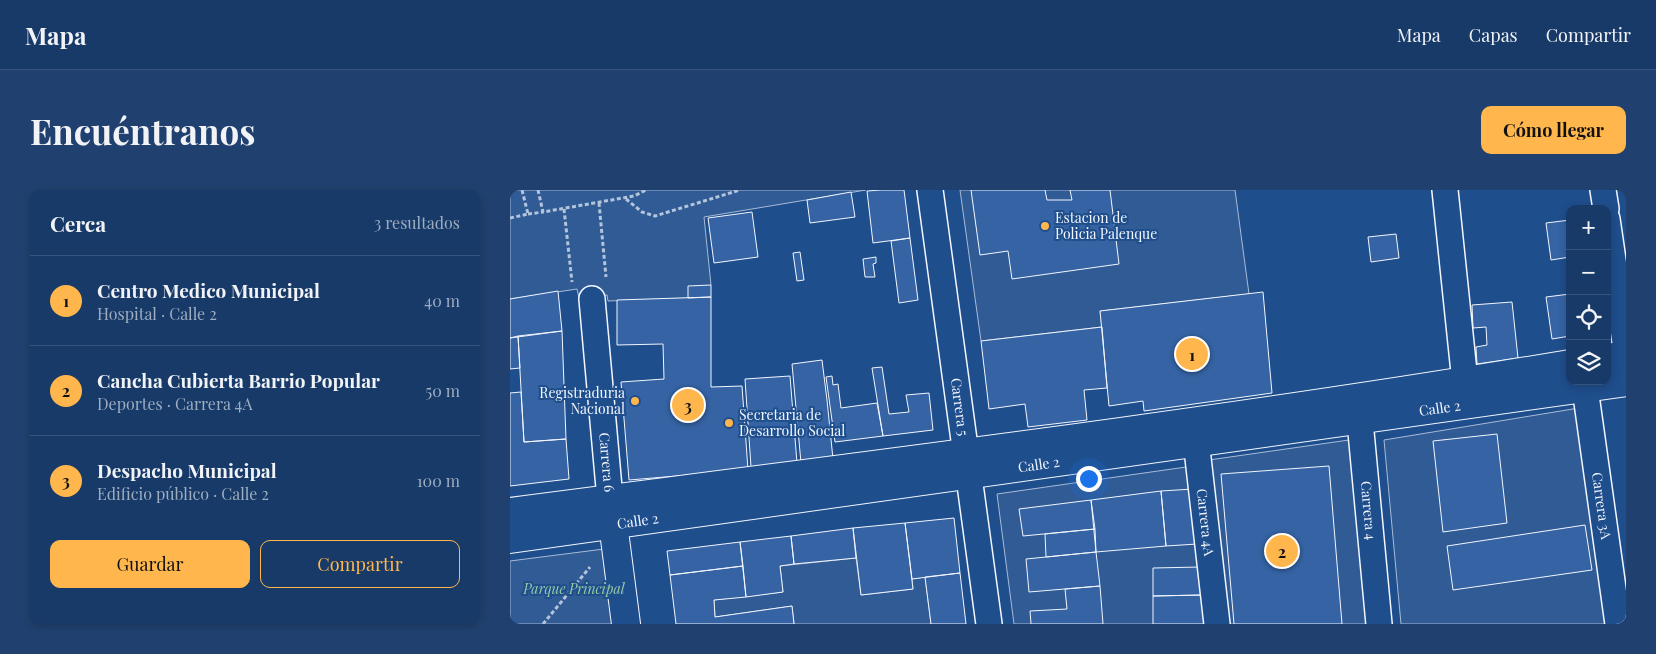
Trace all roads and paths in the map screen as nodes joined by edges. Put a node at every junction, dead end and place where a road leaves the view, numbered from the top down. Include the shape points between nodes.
1 (522, 190) edge
2 (538, 190) edge
3 (646, 190) edge
4 (740, 190) edge
5 (930, 190) edge
6 (1445, 190) edge
7 (1603, 190) edge
8 (626, 198) junction
9 (1605, 205) edge
10 (543, 212) junction
11 (528, 214) junction
12 (510, 218) edge
13 (1611, 246) edge
14 (592, 299) dead end
15 (1626, 349) edge
16 (1626, 355) edge
17 (1611, 357) edge
18 (1566, 365) edge
19 (1626, 382) edge
20 (1585, 388) junction
21 (1466, 393) junction
22 (1358, 409) junction
23 (1195, 432) junction
24 (968, 463) junction
25 (510, 512) edge
26 (612, 512) junction
27 (510, 539) edge
28 (595, 561) dead end
29 (543, 624) edge
30 (626, 624) edge
31 (988, 624) edge
32 (1216, 624) edge
33 (1379, 624) edge
34 (1618, 624) edge

1 - 11 path
2 - 10 path
3 - 8 path
4 - 8 path via 654,216 642,212
5 - 24 street, Carrera 5
6 - 21 street
7 - 9 street
8 - 10 path
10 - 11 path
11 - 12 path
13 - 15 street
14 - 26 street, Carrera 6
16 - 17 street
18 - 21 street, Calle 2
19 - 20 street, Calle 2
20 - 21 street, Calle 2
20 - 34 street, Carrera 3A
21 - 22 street, Calle 2
22 - 23 street, Calle 2
22 - 33 street, Carrera 4
23 - 24 street, Calle 2
23 - 32 street, Carrera 4A
24 - 26 street, Calle 2
24 - 31 street, Carrera 5
25 - 26 street, Calle 2
26 - 27 street, Calle 2
26 - 30 street, Carrera 6
28 - 29 path

